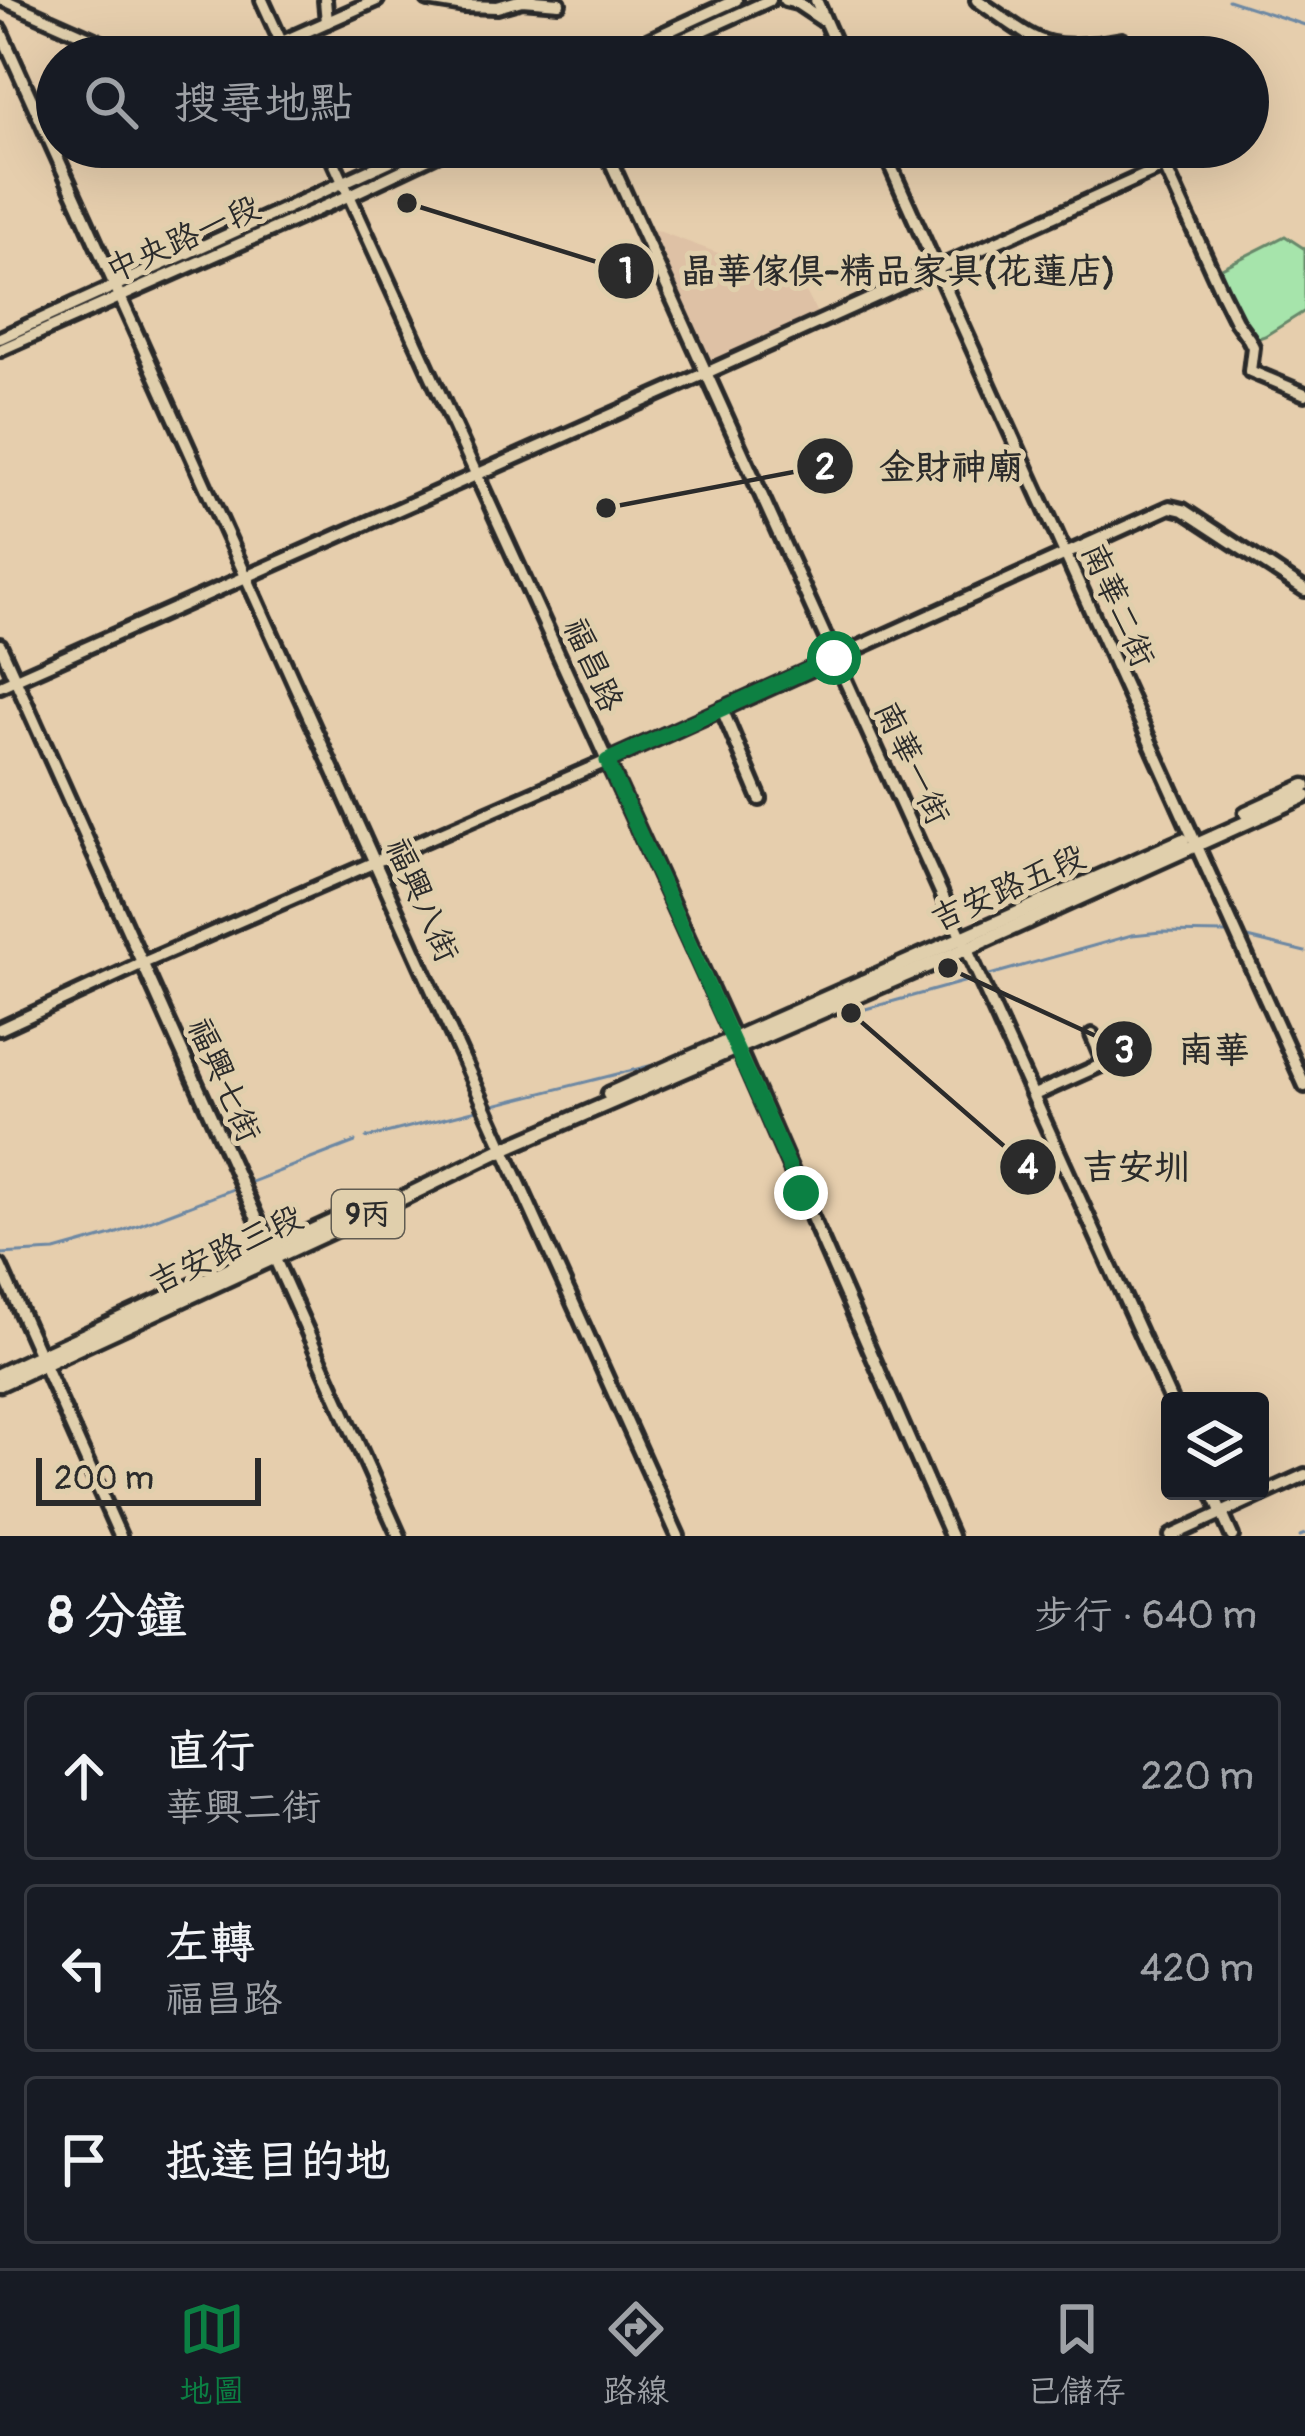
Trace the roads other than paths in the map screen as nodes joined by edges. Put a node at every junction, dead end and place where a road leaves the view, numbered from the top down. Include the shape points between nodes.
1 (4, 0) edge
2 (262, 0) edge
3 (325, 0) edge
4 (377, 0) edge
5 (428, 0) edge
6 (736, 0) edge
7 (770, 0) edge
8 (785, 0) edge
9 (816, 0) edge
10 (976, 0) edge
11 (560, 3) edge
12 (327, 22) junction
13 (825, 22) junction
14 (0, 30) edge
15 (85, 36) edge
16 (279, 36) edge
17 (296, 36) edge
18 (657, 36) edge
19 (690, 36) edge
20 (831, 36) edge
21 (1028, 36) edge
22 (36, 110) edge
23 (62, 168) edge
24 (336, 168) edge
25 (384, 168) edge
26 (400, 168) edge
27 (613, 168) edge
28 (891, 168) edge
29 (1161, 168) edge
30 (1166, 168) edge
31 (346, 190) junction
32 (936, 268) junction
33 (118, 292) junction
34 (0, 338) edge
35 (0, 350) edge
36 (706, 374) junction
37 (1305, 394) edge
38 (478, 475) junction
39 (1065, 553) junction
40 (246, 576) junction
41 (1305, 590) edge
42 (0, 645) edge
43 (834, 658) junction
44 (16, 679) junction
45 (0, 686) edge
46 (722, 709) junction
47 (607, 761) junction
48 (1305, 786) edge
49 (1305, 796) edge
50 (760, 800) dead end
51 (1193, 840) junction
52 (375, 862) junction
53 (965, 942) junction
54 (143, 963) junction
55 (0, 1029) edge
56 (1092, 1035) dead end
57 (735, 1044) junction
58 (1305, 1086) edge
59 (1034, 1095) junction
60 (502, 1146) junction
61 (271, 1252) junction
62 (0, 1266) edge
63 (41, 1361) junction
64 (0, 1374) edge
65 (0, 1384) edge
66 (1167, 1392) edge
67 (1305, 1475) edge
68 (1216, 1500) edge
69 (1221, 1512) junction
70 (120, 1536) edge
71 (399, 1536) edge
72 (678, 1536) edge
73 (951, 1536) edge
74 (1171, 1536) edge
75 (1232, 1536) edge

1 - 15 street
2 - 16 street
3 - 12 street
4 - 12 street
5 - 11 street via 464,7
6 - 18 street
7 - 19 street
8 - 13 street
9 - 13 street
10 - 21 street
12 - 17 street
13 - 20 street
14 - 22 street, 福興八街
23 - 33 street, 福興八街
24 - 31 street, 福昌路
25 - 31 street, 中央路一段
26 - 31 street, 中央路一段
27 - 36 street, 南華一街
28 - 32 street, 南華二街
29 - 32 street
30 - 37 street via 1253,347 1250,371
31 - 33 street, 中央路一段
31 - 38 street, 福昌路
32 - 36 street
32 - 39 street, 南華二街
33 - 34 street, 中央路一段
33 - 35 street, 中央路一段
33 - 40 street, 福興八街
36 - 38 street
36 - 43 street, 南華一街
38 - 40 street
38 - 47 street, 福昌路
39 - 41 street via 1170,507
39 - 43 street
39 - 51 street, 南華二街
40 - 44 street
40 - 52 street, 福興八街
42 - 44 street, 福興七街
43 - 46 street
43 - 53 street, 南華一街
44 - 45 street
44 - 54 street, 福興七街
46 - 47 street
46 - 50 street
47 - 52 street
47 - 57 street, 福昌路
48 - 51 main road, 吉安路五段 / 9丙
49 - 51 main road, 吉安路五段 / 9丙
51 - 53 main road, 吉安路五段 / 9丙
51 - 58 street, 南華二街
52 - 54 street
52 - 60 street, 福興八街
53 - 57 main road, 吉安路五段 / 9丙
53 - 59 street, 南華一街
54 - 55 street
54 - 61 street, 福興七街
56 - 59 street via 1101,1065
57 - 60 main road, 吉安路三段 / 9丙
57 - 73 street, 福昌路
59 - 66 street, 南華一街
60 - 61 main road, 吉安路三段 / 9丙
60 - 72 street, 福興八街
61 - 63 main road, 吉安路三段 / 9丙
61 - 71 street, 福興七街
62 - 63 street
63 - 64 main road, 吉安路三段 / 9丙
63 - 65 main road, 吉安路三段 / 9丙
63 - 70 street
67 - 69 street
68 - 69 street
69 - 74 street
69 - 75 street

